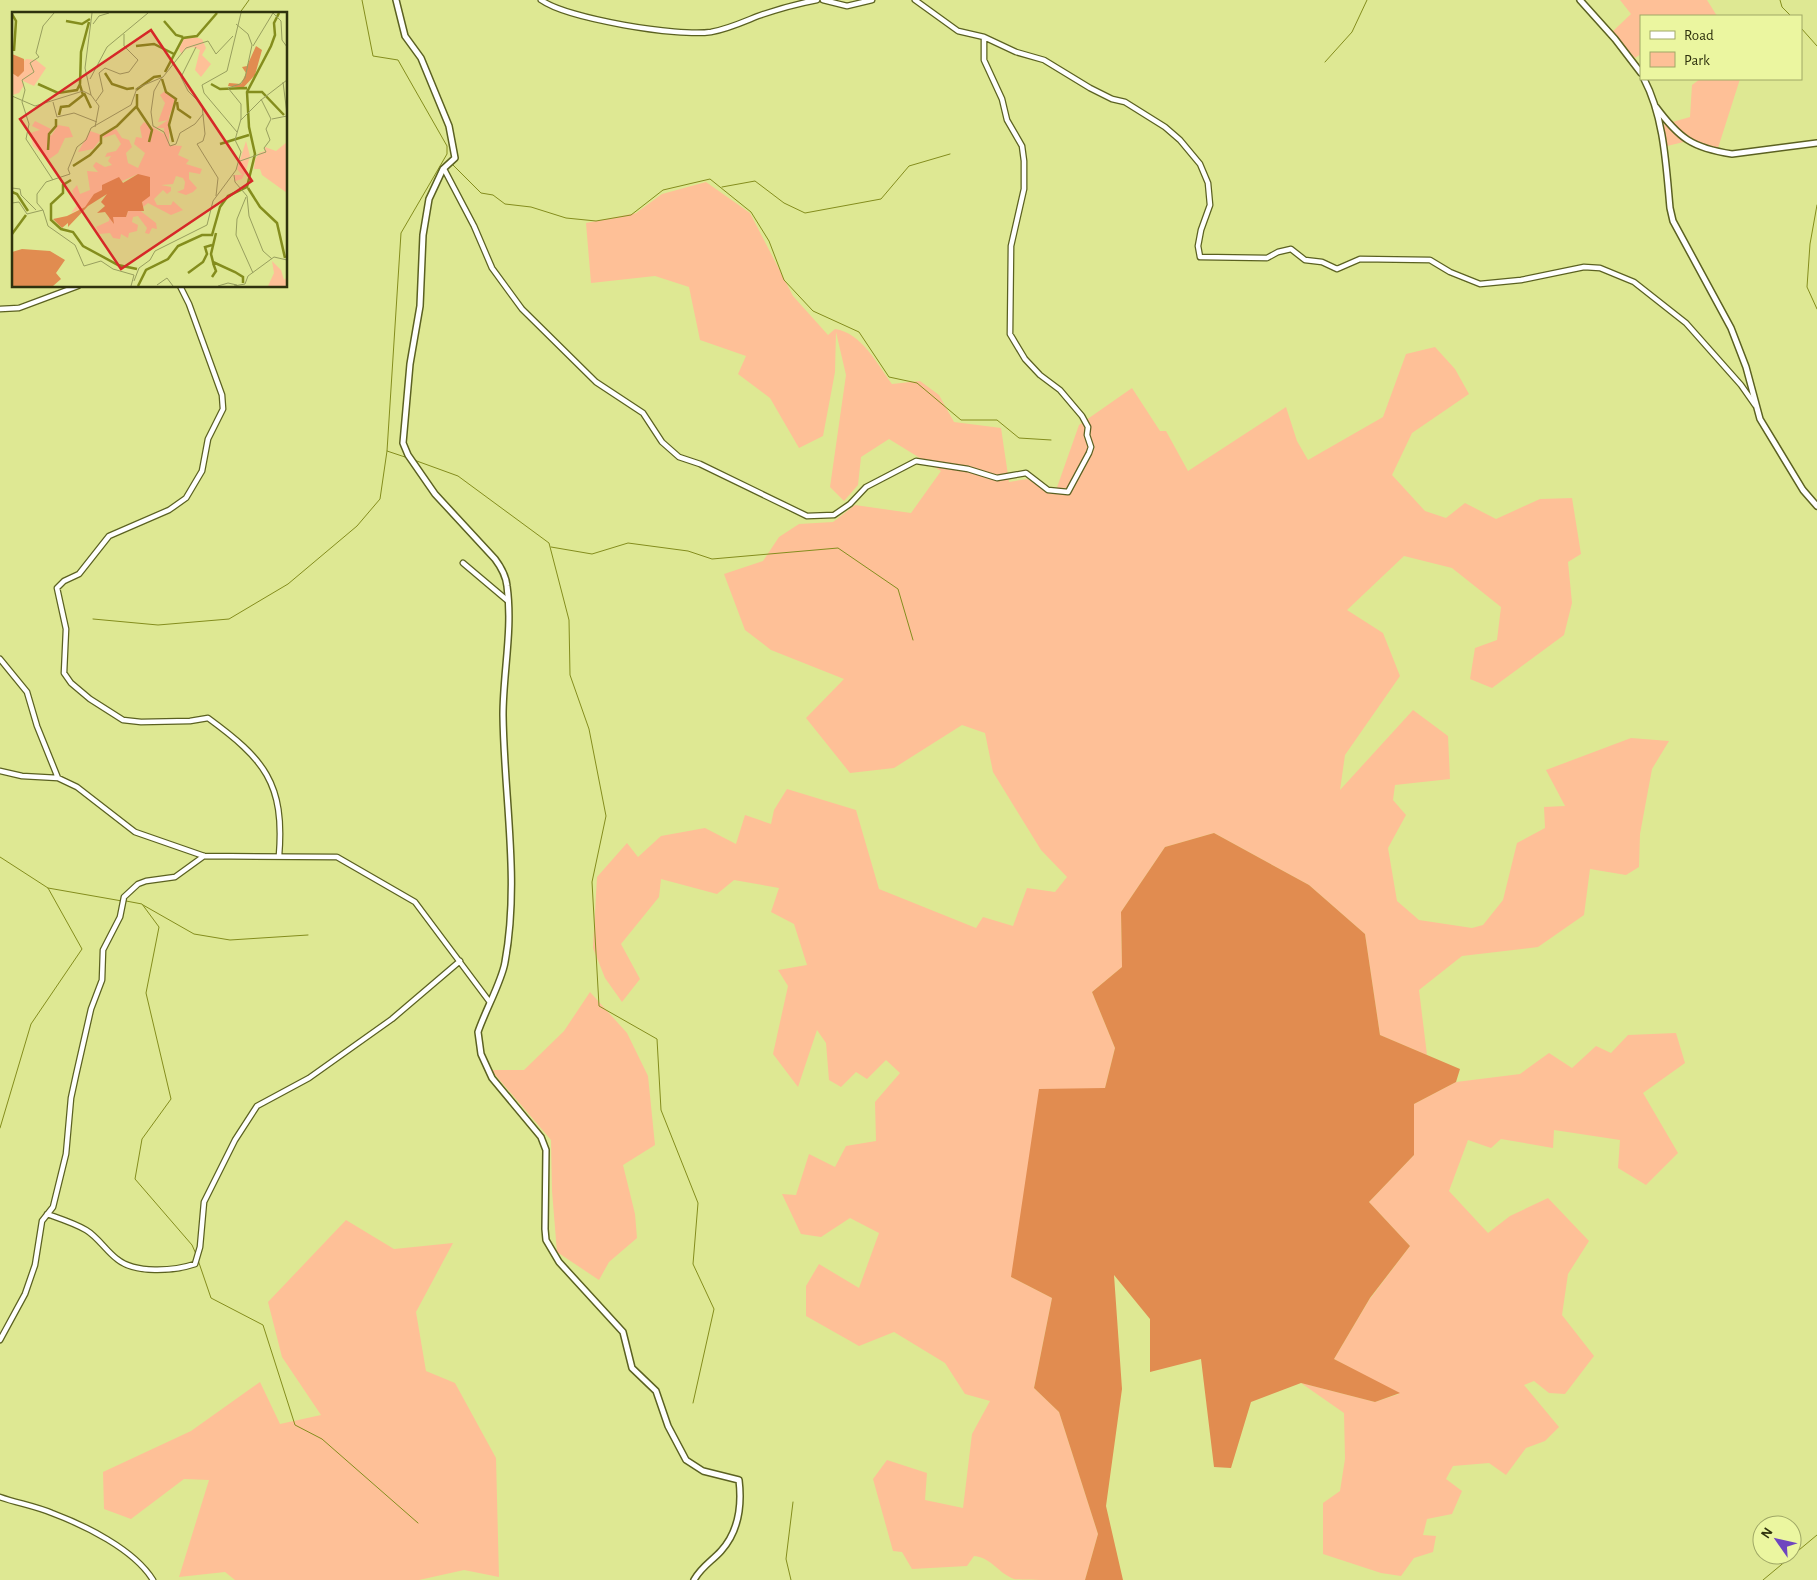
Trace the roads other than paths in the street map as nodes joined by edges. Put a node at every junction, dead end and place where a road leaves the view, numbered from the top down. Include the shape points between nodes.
1 (396, 0) edge
2 (541, 0) edge
3 (817, 0) edge
4 (823, 0) edge
5 (872, 0) edge
6 (915, 0) edge
7 (1580, 0) edge
8 (1585, 0) edge
9 (1586, 6) junction
10 (984, 38) junction
11 (1640, 72) edge
12 (1644, 80) edge
13 (1655, 105) junction
14 (1817, 143) edge
15 (445, 168) junction
16 (74, 288) edge
17 (181, 288) edge
18 (0, 309) edge
19 (1755, 405) junction
20 (1817, 506) edge
21 (462, 563) dead end
22 (508, 600) junction
23 (0, 658) edge
24 (0, 771) edge
25 (58, 778) junction
26 (204, 856) junction
27 (279, 856) junction
28 (460, 961) junction
29 (490, 1001) junction
30 (47, 1214) junction
31 (0, 1340) edge
32 (0, 1497) edge
33 (153, 1580) edge
34 (694, 1580) edge

1 - 15 street via 404,36 421,58 449,126 455,158
2 - 3 street via 558,10 668,32 726,28 788,5
4 - 5 street via 846,6
6 - 10 street via 958,31
7 - 9 street
8 - 9 street
9 - 11 street
10 - 15 street via 984,60 1002,99 1007,120 1022,146 1024,161 1024,189 1011,246 1010,334 1025,359 1060,390 1088,427 1091,447 1068,492 1048,490 1026,473 997,478 968,469 916,461 866,487 834,515 807,516 679,457 662,442 643,413 596,382 522,309 492,268
10 - 19 street via 1044,60 1090,88 1125,102 1180,140 1200,164 1208,183 1210,205 1200,230 1200,257 1267,258 1291,249 1305,260 1322,262 1337,269 1360,259 1430,260 1480,284 1521,280 1584,267 1600,268 1634,282 1686,323
12 - 13 street
13 - 14 street via 1673,130 1687,141 1722,153
13 - 19 street via 1673,220 1731,328 1746,367
15 - 22 street via 429,199 423,235 420,306 410,364 403,443 435,494 495,558 506,578
16 - 18 street via 19,308
17 - 27 street via 222,395 223,409 208,439 202,471 186,498 170,510 109,536 79,574 57,588 66,629 64,672 71,683 90,699 123,720 190,721 208,718 233,735 258,759 280,809
19 - 20 street via 1770,438
21 - 22 street
22 - 29 street via 503,710 513,885 506,960
23 - 25 street via 27,692
24 - 25 street
25 - 26 street via 77,787 135,832
26 - 27 street
26 - 30 street via 175,878 146,881 124,897 120,917 103,950 102,980 91,1009 71,1098 66,1154 53,1207
27 - 28 street via 337,857 348,863 415,902
28 - 29 street
28 - 30 street via 392,1019 310,1078 257,1106 237,1137 204,1202 200,1247 195,1264 179,1269 150,1270 119,1261 88,1231
29 - 34 street via 478,1032 484,1063 492,1078 541,1137 546,1150 546,1240 563,1268 623,1332 632,1368 656,1391 668,1426 686,1460 703,1471 739,1480 737,1526 720,1552 698,1572
30 - 31 street via 42,1221 35,1265 25,1294
32 - 33 street via 52,1513 97,1534 140,1564

